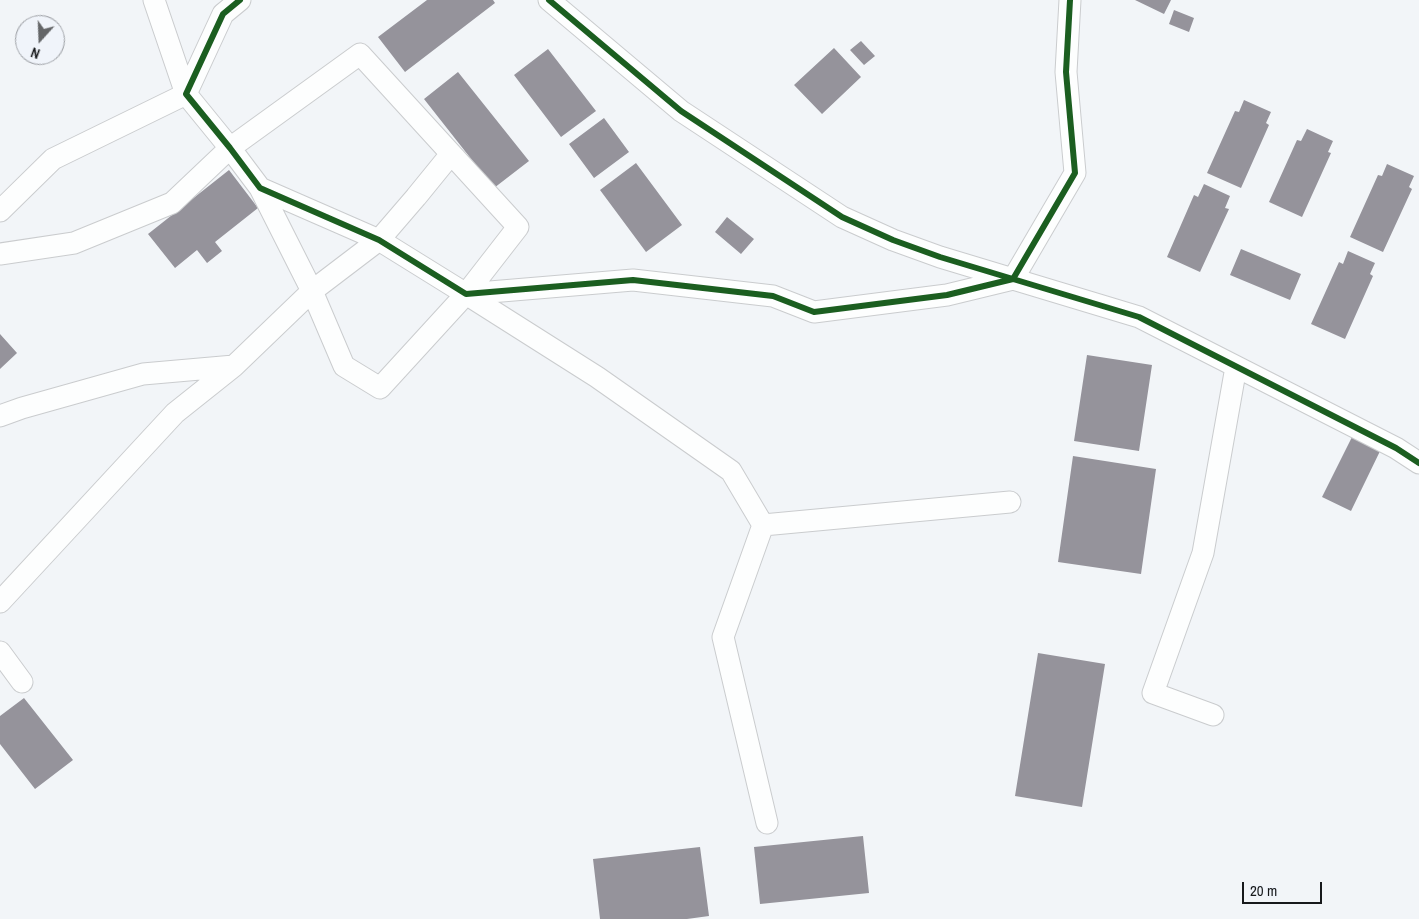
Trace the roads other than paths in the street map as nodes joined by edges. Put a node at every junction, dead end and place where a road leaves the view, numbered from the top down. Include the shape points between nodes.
1 (154, 0) edge
2 (240, 0) edge
3 (549, 0) edge
4 (1070, 0) edge
5 (186, 94) junction
6 (230, 148) junction
7 (451, 154) junction
8 (260, 188) junction
9 (0, 211) edge
10 (378, 240) junction
11 (0, 254) edge
12 (1013, 279) junction
13 (312, 291) junction
14 (466, 294) junction
15 (234, 366) junction
16 (1236, 367) junction
17 (0, 416) edge
18 (1419, 463) edge
19 (1010, 502) dead end
20 (763, 525) junction
21 (0, 602) edge
22 (0, 652) edge
23 (22, 682) dead end
24 (1213, 715) dead end
25 (767, 823) dead end

1 - 5 street
2 - 5 street via 223,14
3 - 12 street via 680,111 842,217 893,240
4 - 12 street via 1066,72 1075,173
5 - 6 street
5 - 9 street via 53,159
6 - 7 street via 360,54
6 - 8 street
6 - 11 street via 172,203 74,243
7 - 10 street
7 - 14 street via 518,227
8 - 10 street
8 - 13 street
10 - 13 street
10 - 14 street
12 - 14 street via 946,295 814,312 773,296 632,280
12 - 16 street via 1139,317
13 - 14 street via 344,366 380,388
13 - 15 street
14 - 20 street via 597,377 732,471
15 - 17 street via 143,374
15 - 21 street via 175,413
16 - 18 street via 1396,448
16 - 24 street via 1203,553 1153,693
19 - 20 street
20 - 25 street via 723,637
22 - 23 street

